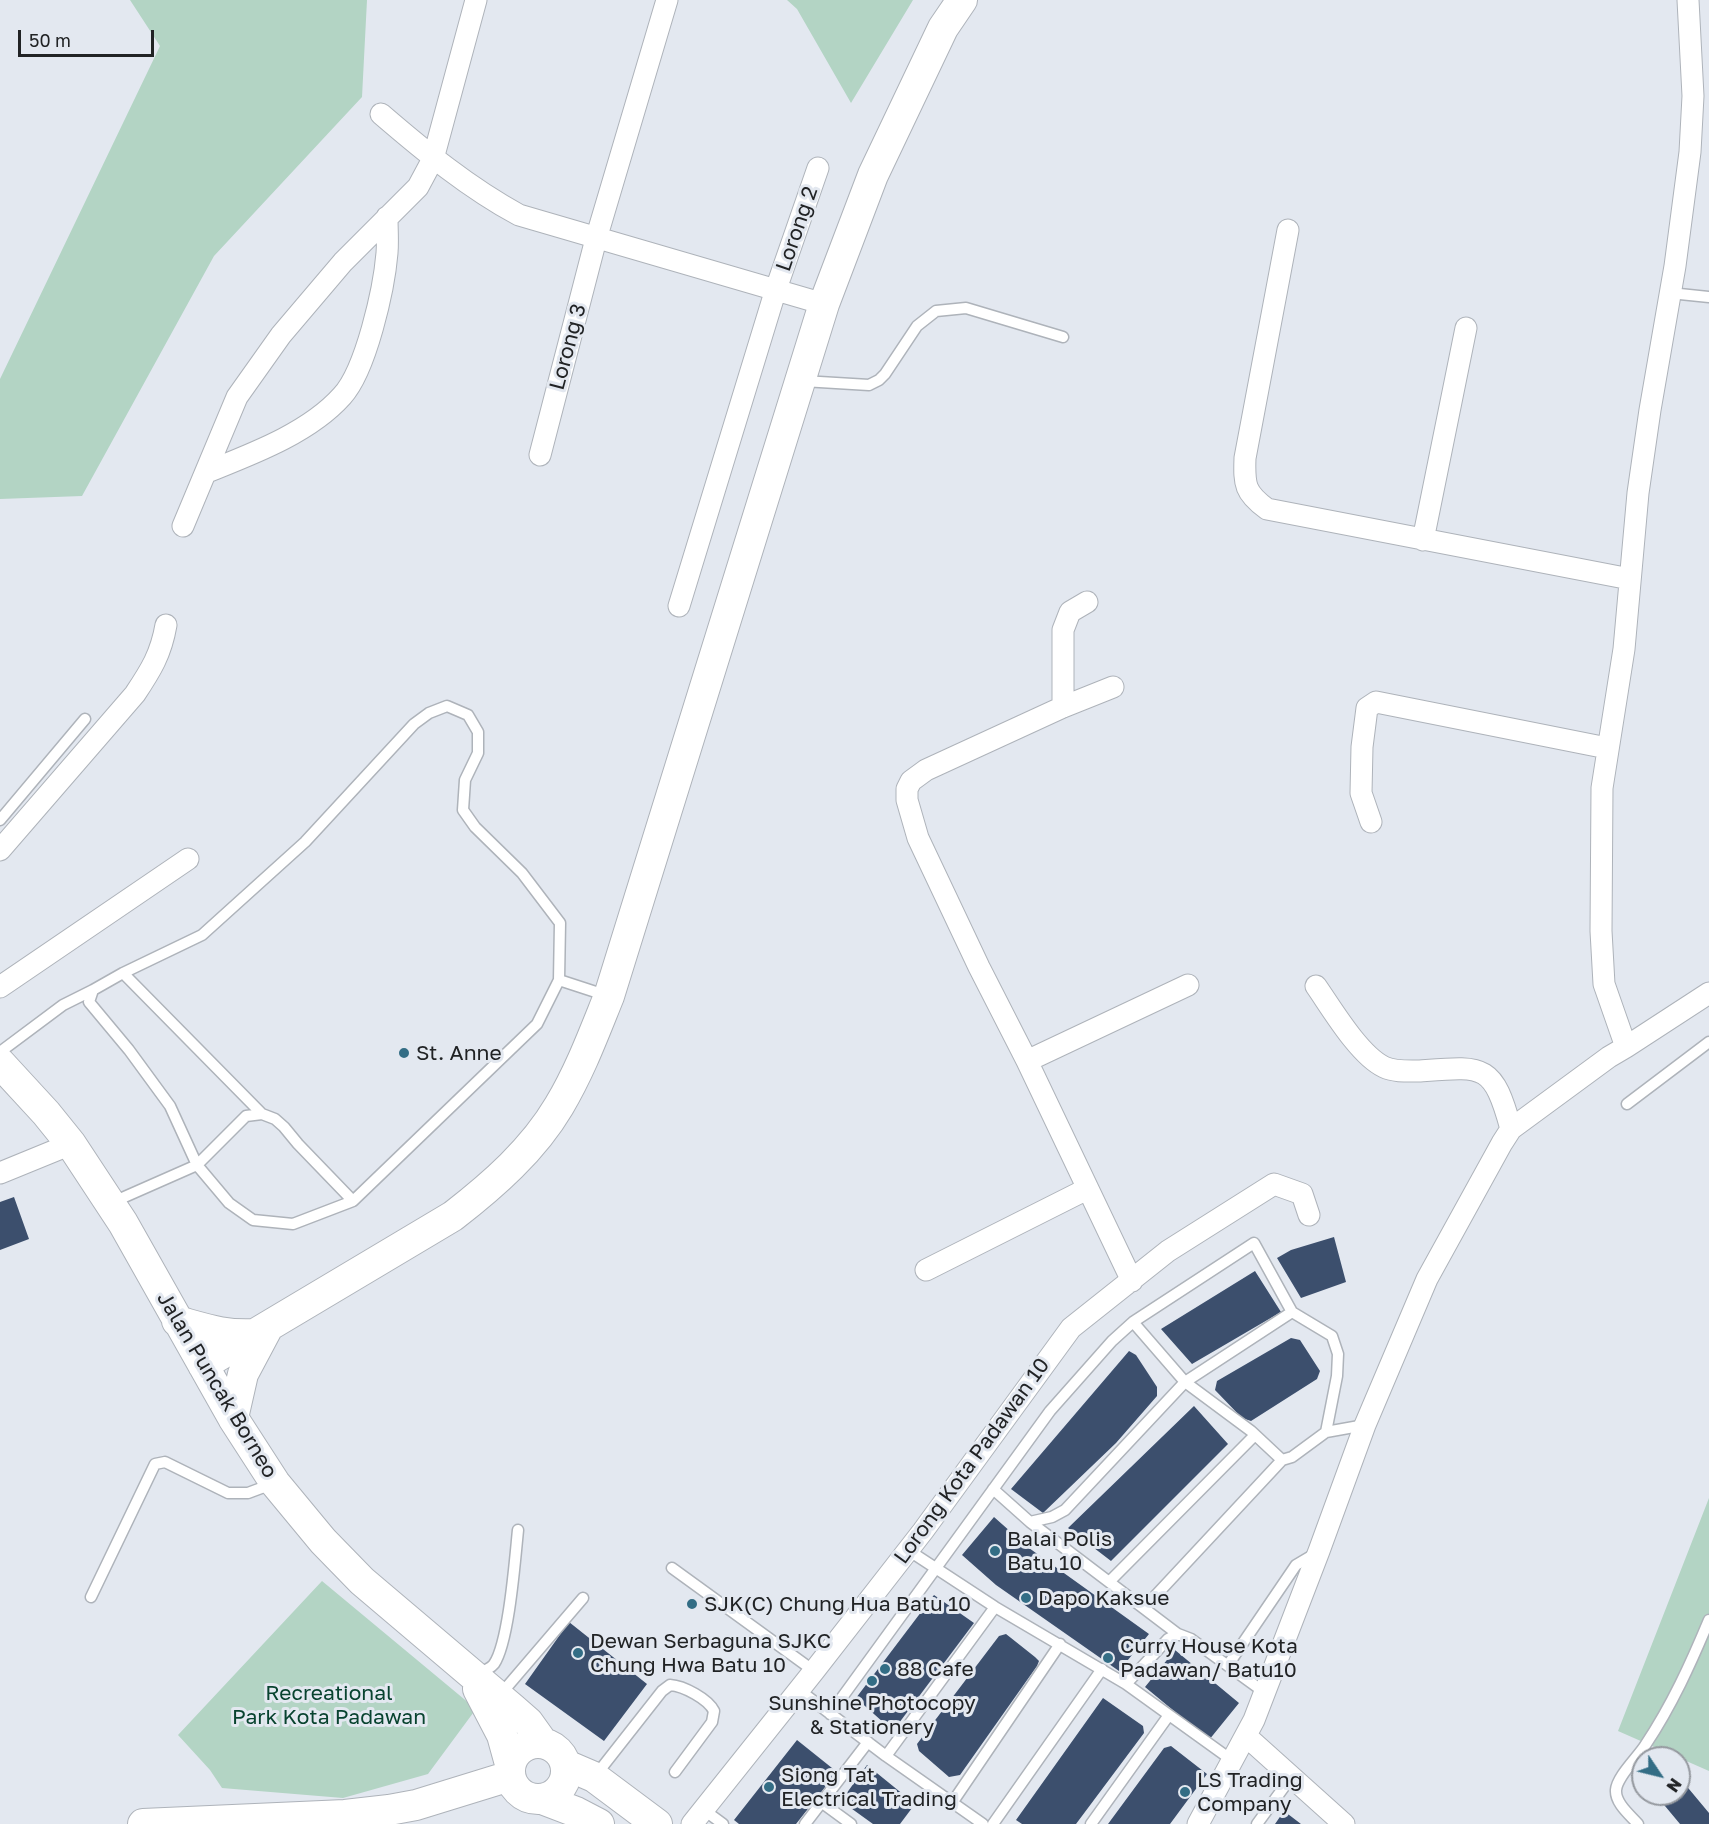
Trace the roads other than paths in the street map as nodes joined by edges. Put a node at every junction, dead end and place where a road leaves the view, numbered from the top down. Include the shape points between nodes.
1 (477, 0) edge
2 (667, 0) edge
3 (962, 0) edge
4 (1688, 0) edge
5 (1701, 93) edge
6 (381, 114) dead end
7 (433, 159) junction
8 (818, 168) dead end
9 (387, 217) junction
10 (1288, 230) dead end
11 (596, 239) junction
12 (776, 289) junction
13 (1670, 293) junction
14 (1709, 297) edge
15 (824, 304) junction
16 (1466, 328) dead end
17 (1064, 336) dead end
18 (801, 381) junction
19 (540, 454) dead end
20 (207, 472) junction
21 (183, 526) dead end
22 (1423, 540) junction
23 (1630, 579) junction
24 (1087, 602) dead end
25 (679, 606) dead end
26 (166, 625) dead end
27 (1113, 687) dead end
28 (1063, 707) junction
29 (85, 719) dead end
30 (1607, 748) junction
31 (0, 820) edge
32 (1371, 822) dead end
33 (0, 850) edge
34 (188, 859) dead end
35 (123, 973) junction
36 (559, 980) junction
37 (1188, 986) dead end
38 (1316, 986) dead end
39 (0, 987) edge
40 (93, 990) junction
41 (1709, 993) edge
42 (609, 996) junction
43 (1709, 1042) edge
44 (1626, 1047) junction
45 (0, 1052) edge
46 (1027, 1061) junction
47 (0, 1063) edge
48 (1627, 1104) dead end
49 (262, 1114) junction
50 (1511, 1129) junction
51 (70, 1144) junction
52 (196, 1165) junction
53 (0, 1173) edge
54 (1087, 1189) junction
55 (352, 1201) junction
56 (110, 1204) junction
57 (1309, 1215) dead end
58 (926, 1270) dead end
59 (1132, 1281) junction
60 (1292, 1312) junction
61 (177, 1321) junction
62 (1133, 1322) junction
63 (262, 1330) junction
64 (203, 1365) junction
65 (1185, 1382) junction
66 (233, 1418) junction
67 (1365, 1425) junction
68 (1326, 1432) junction
69 (1255, 1435) junction
70 (1282, 1460) junction
71 (275, 1483) junction
72 (993, 1489) junction
73 (1030, 1522) junction
74 (518, 1530) dead end
75 (908, 1550) junction
76 (1319, 1551) junction
77 (672, 1568) dead end
78 (936, 1569) junction
79 (1109, 1582) junction
80 (91, 1597) dead end
81 (583, 1598) dead end
82 (995, 1607) junction
83 (1144, 1608) junction
84 (1709, 1620) edge
85 (1179, 1635) junction
86 (1060, 1644) junction
87 (1227, 1665) junction
88 (1102, 1669) junction
89 (814, 1671) junction
90 (471, 1676) junction
91 (1126, 1684) junction
92 (799, 1690) junction
93 (1264, 1692) junction
94 (498, 1697) junction
95 (830, 1714) junction
96 (1169, 1715) junction
97 (1246, 1736) junction
98 (868, 1742) junction
99 (543, 1743) junction
100 (886, 1755) junction
101 (1233, 1761) junction
102 (566, 1765) junction
103 (675, 1772) dead end
104 (1292, 1776) junction
105 (594, 1778) junction
106 (522, 1784) junction
107 (821, 1802) junction
108 (952, 1803) junction
109 (698, 1817) edge
110 (221, 1822) edge
111 (143, 1824) edge
112 (599, 1824) edge
113 (657, 1824) edge
114 (723, 1824) edge
115 (805, 1824) edge
116 (851, 1824) edge
117 (983, 1824) edge
118 (993, 1824) edge
119 (1091, 1824) edge
120 (1198, 1824) edge
121 (1257, 1824) edge
122 (1344, 1824) edge
123 (1638, 1824) edge

1 - 7 street
2 - 11 street, Lorong 3
3 - 15 street via 943,28 873,175
4 - 5 street
5 - 13 street
6 - 7 street
7 - 9 street via 418,187
7 - 11 street via 519,215
8 - 12 street, Lorong 2
9 - 20 street via 281,334 237,397
9 - 20 street via 387,254 375,320 361,365 343,396 310,423 255,453
10 - 22 street via 1245,458 1244,478 1251,498 1267,509
11 - 12 street
11 - 19 street, Lorong 3
12 - 15 street
12 - 25 street, Lorong 2
13 - 14 lane
13 - 23 street via 1638,493
15 - 18 street
16 - 22 street
17 - 18 lane via 966,308 936,311 917,326 879,380 869,385
18 - 42 street
20 - 21 street
22 - 23 street
23 - 30 street via 1624,649
24 - 28 street via 1070,612 1063,630
26 - 33 street via 154,666 135,694
27 - 28 street
28 - 46 street via 926,770 907,789 918,838
29 - 31 lane
30 - 32 street via 1377,702 1367,708 1361,776 1361,793
30 - 44 street via 1602,788 1604,984
34 - 39 street
35 - 36 lane via 202,935 305,842 414,724 447,706 468,715 478,732 478,753 465,780 463,810 522,873 560,923
35 - 40 lane
35 - 49 lane
36 - 42 lane
36 - 55 lane via 537,1024
37 - 46 street
38 - 50 street via 1367,1055 1384,1067 1407,1071 1480,1070 1502,1096
40 - 45 lane via 63,1005
40 - 52 lane via 89,1002 170,1106
41 - 44 street
42 - 63 street via 559,1107 528,1149 489,1188 453,1216
43 - 48 lane
44 - 50 street
46 - 54 street
47 - 51 street, Jalan Puncak Borneo
49 - 52 lane via 246,1116
49 - 55 lane via 284,1127
50 - 67 street via 1427,1279
51 - 53 street
51 - 56 street, Jalan Puncak Borneo
52 - 55 lane via 229,1203 253,1220 293,1224
52 - 56 lane
54 - 58 street
54 - 59 street
56 - 61 street, Jalan Puncak Borneo
57 - 59 street, Lorong Kota Padawan 10 via 1302,1194 1274,1184 1168,1251
59 - 75 street, Lorong Kota Padawan 10 via 1065,1335
60 - 62 lane via 1254,1243
60 - 65 lane
60 - 68 lane via 1332,1336 1338,1354
61 - 63 street via 236,1335
61 - 64 street, Jalan Puncak Borneo
62 - 65 lane
62 - 72 lane via 1050,1411
63 - 64 street
63 - 66 street via 243,1374
64 - 66 street, Jalan Puncak Borneo
65 - 69 lane
65 - 73 lane via 1065,1510
66 - 71 street, Jalan Puncak Borneo
67 - 68 lane
67 - 76 street
68 - 70 lane
69 - 70 lane
69 - 79 lane
70 - 83 lane
71 - 80 lane via 248,1493 228,1493 165,1462 155,1464
71 - 90 street, Jalan Puncak Borneo via 362,1581
72 - 73 lane
72 - 78 lane
73 - 79 lane
74 - 90 lane via 505,1630 497,1657 489,1669
75 - 78 lane
75 - 89 street, Lorong Kota Padawan 10
76 - 87 lane via 1296,1565
76 - 93 street
77 - 89 lane
78 - 82 lane
78 - 95 lane
79 - 83 lane
81 - 94 lane
82 - 86 lane
82 - 100 lane
83 - 85 lane
84 - 123 lane via 1684,1679 1616,1789 1619,1802
85 - 87 lane
85 - 91 lane via 1168,1639
86 - 88 lane
86 - 108 lane
87 - 93 lane
88 - 91 lane
88 - 118 lane
89 - 92 street, Lorong Kota Padawan 10
90 - 94 street, Jalan Puncak Borneo
90 - 106 street, Jalan Puncak Borneo via 500,1728
91 - 96 lane
92 - 95 lane
92 - 109 street, Lorong Kota Padawan 10
93 - 97 street
94 - 99 street, Jalan Puncak Borneo via 528,1722
95 - 98 lane
96 - 101 lane
96 - 119 lane
97 - 101 street
97 - 104 street
98 - 100 lane
98 - 107 lane
99 - 102 street via 558,1750
99 - 106 street via 526,1744 519,1749
100 - 108 lane
101 - 120 street
102 - 105 street
102 - 106 street via 564,1783 558,1791
103 - 105 lane via 712,1722 714,1711 707,1702 670,1685
104 - 121 lane
104 - 122 street
105 - 113 street
106 - 110 street via 345,1815
106 - 112 street
107 - 115 lane
107 - 116 lane
108 - 117 lane
109 - 114 lane
110 - 111 street

